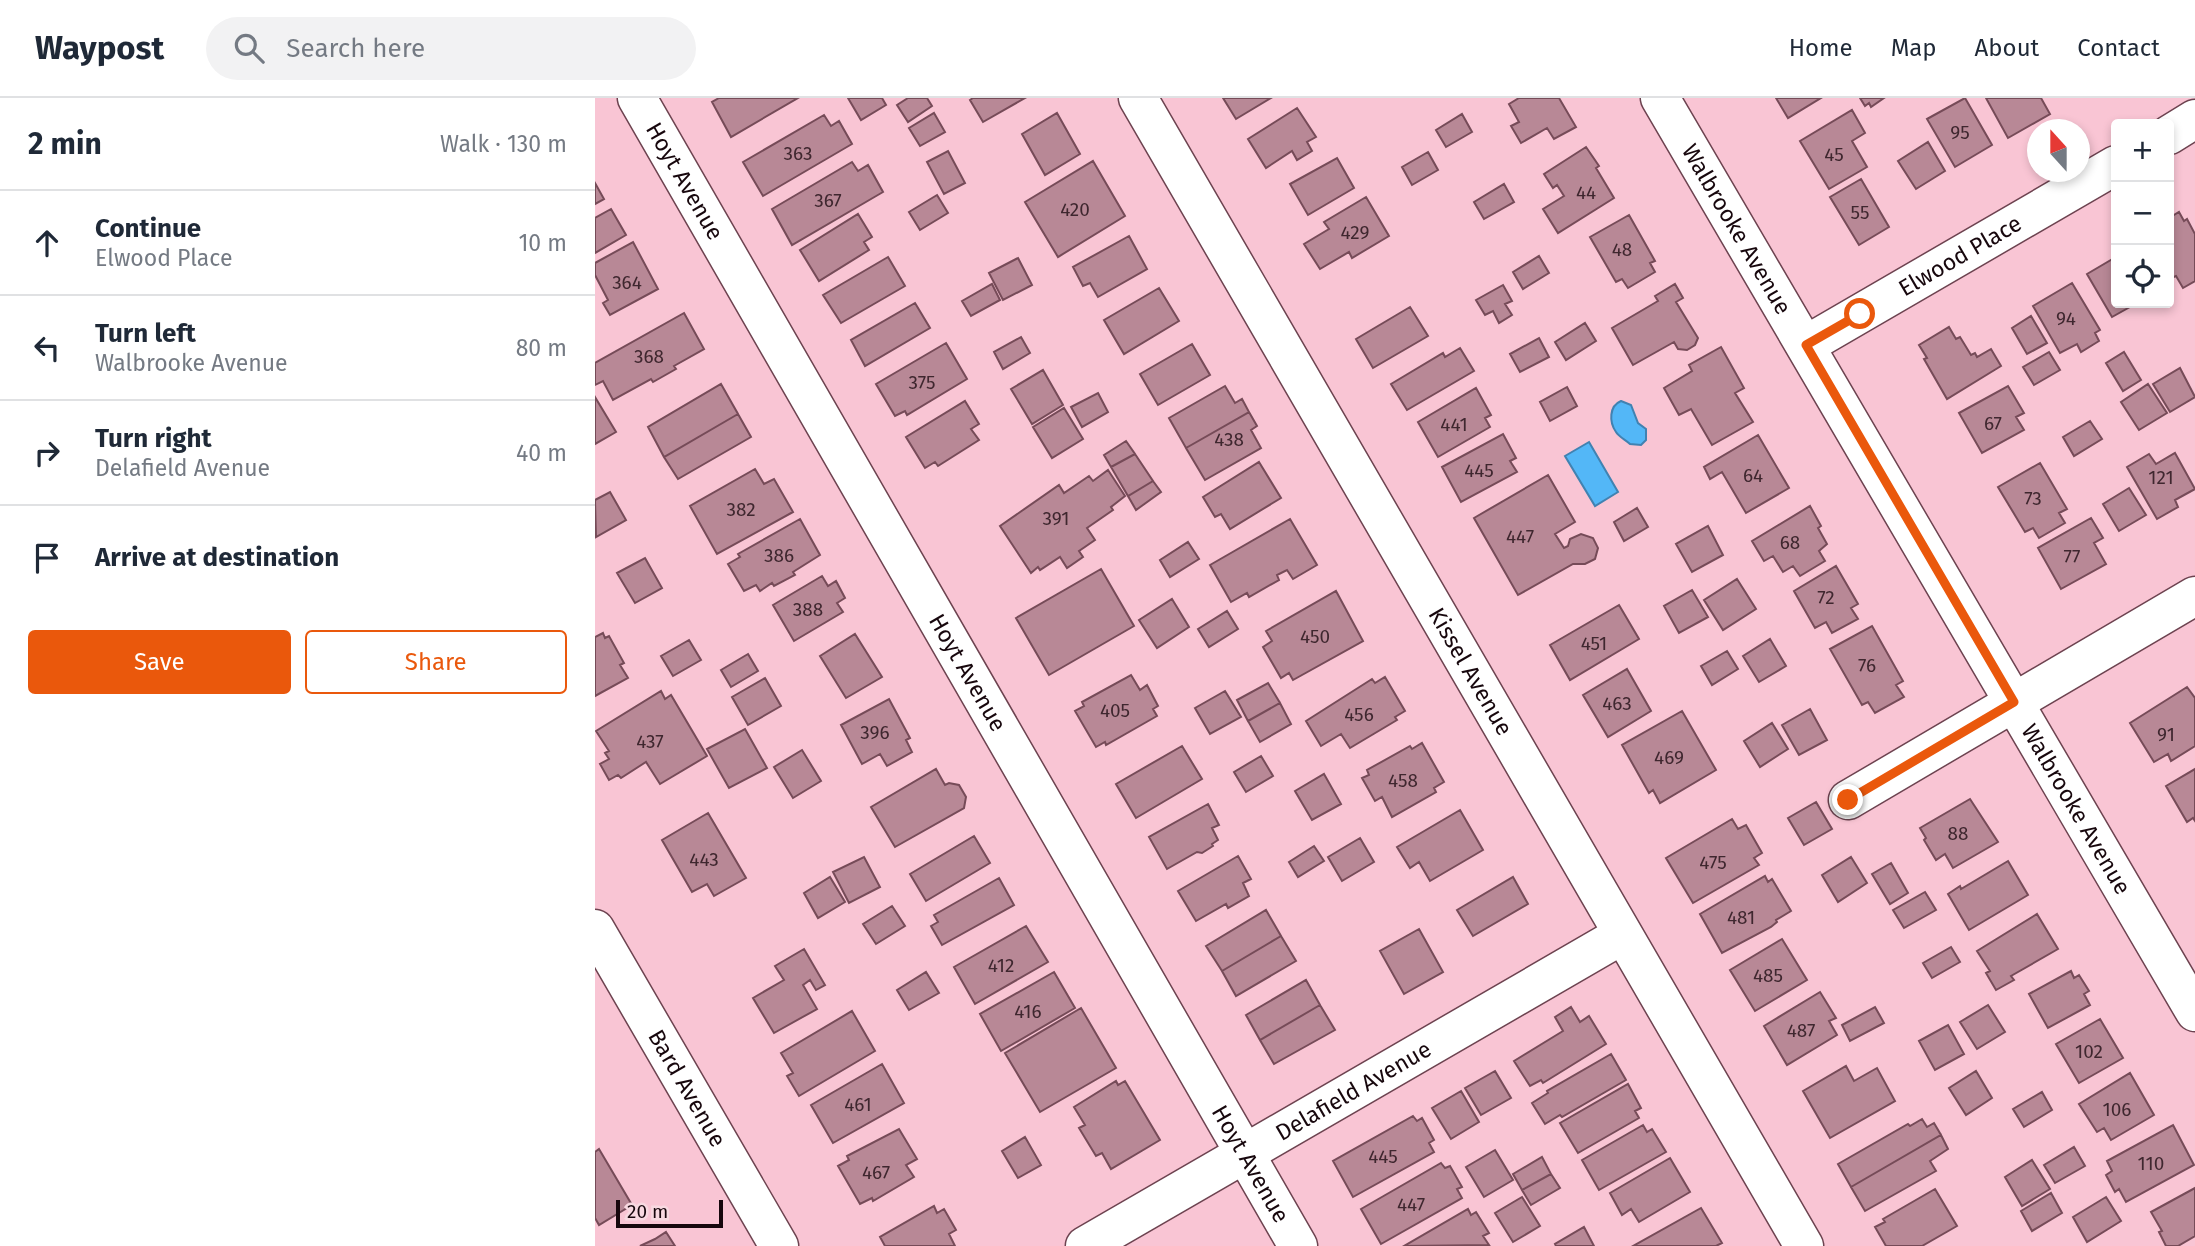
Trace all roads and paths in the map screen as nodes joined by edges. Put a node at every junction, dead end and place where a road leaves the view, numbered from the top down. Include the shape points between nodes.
1 (637, 98) edge
2 (1138, 98) edge
3 (1660, 98) edge
4 (2195, 119) edge
5 (2174, 132) edge
6 (2111, 168) edge
7 (1806, 345) junction
8 (2195, 596) edge
9 (2014, 702) junction
10 (1848, 800) dead end
11 (1622, 935) junction
12 (601, 954) edge
13 (2195, 1012) edge
14 (1244, 1154) junction
15 (779, 1246) edge
16 (1086, 1246) edge
17 (1298, 1246) edge
18 (1804, 1246) edge

1 - 14 street, Hoyt Avenue
2 - 11 street, Kissel Avenue
3 - 7 street, Walbrooke Avenue
4 - 5 street
6 - 7 street, Elwood Place
7 - 9 street, Walbrooke Avenue
8 - 9 street
9 - 10 street
9 - 13 street, Walbrooke Avenue
11 - 14 street, Delafield Avenue
11 - 18 street, Kissel Avenue
12 - 15 street, Bard Avenue
14 - 16 street, Delafield Avenue
14 - 17 street, Hoyt Avenue

